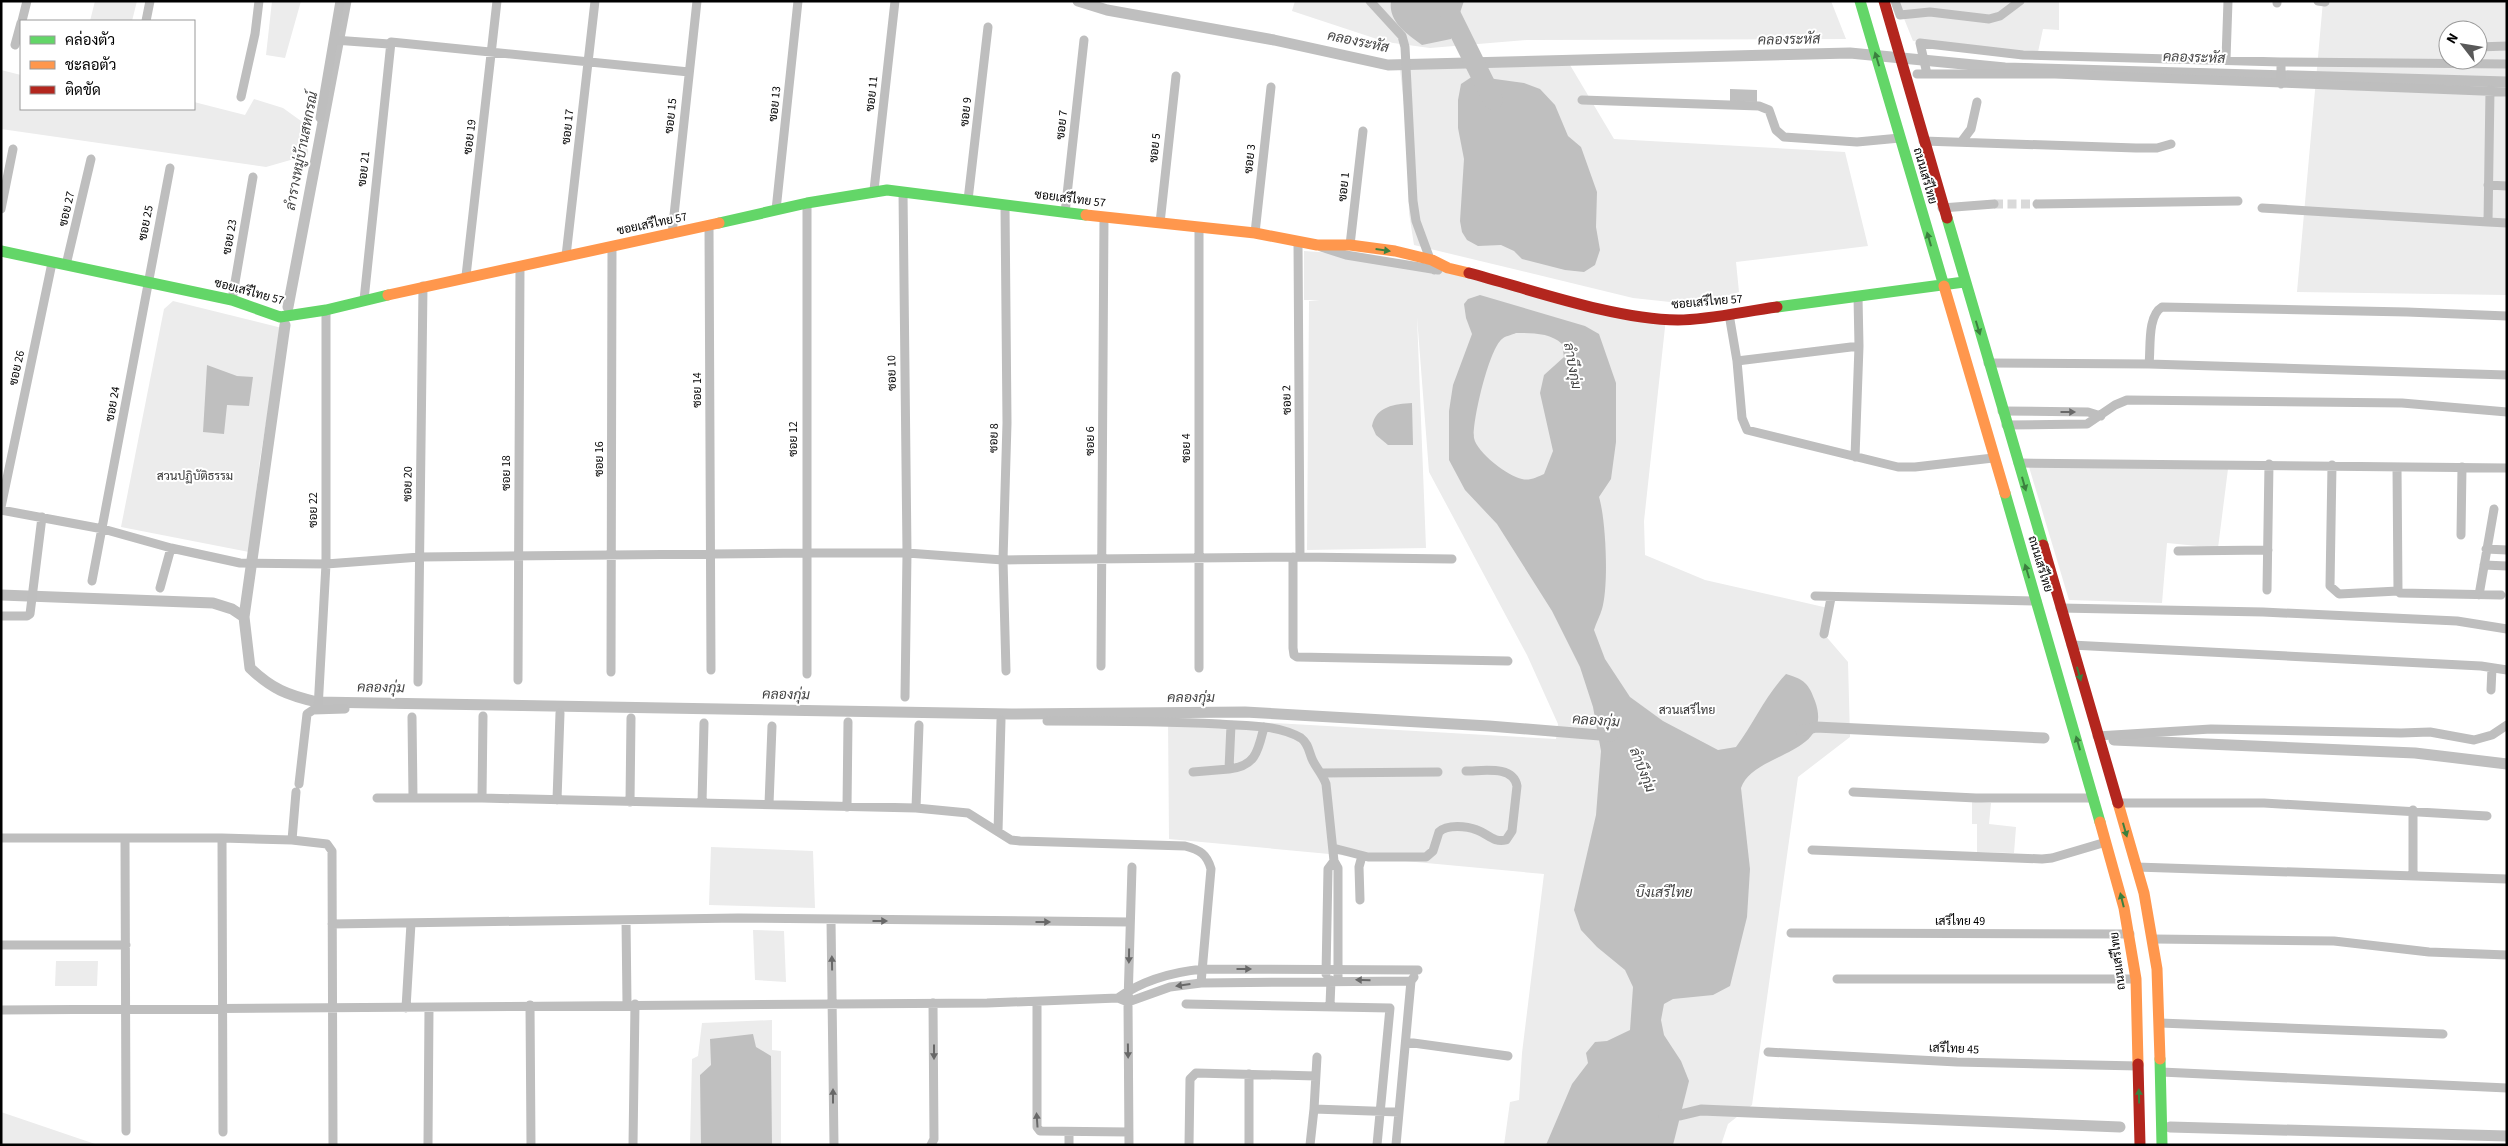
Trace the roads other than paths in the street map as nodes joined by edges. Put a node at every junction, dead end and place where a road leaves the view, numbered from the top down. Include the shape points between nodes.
1 (27, 1) edge
2 (150, 1) edge
3 (259, 1) edge
4 (340, 1) edge
5 (497, 1) edge
6 (595, 1) edge
7 (697, 1) edge
8 (798, 1) edge
9 (895, 1) edge
10 (1370, 1) edge
11 (1860, 1) edge
12 (1884, 1) edge
13 (1895, 1) edge
14 (2020, 1) edge
15 (2228, 1) edge
16 (22, 20) edge
17 (146, 20) edge
18 (20, 26) edge
19 (988, 27) dead end
20 (335, 39) junction
21 (1084, 40) dead end
22 (390, 42) junction
23 (15, 45) dead end
24 (2507, 46) edge
25 (2488, 47) edge
26 (493, 52) junction
27 (2226, 59) junction
28 (588, 62) junction
29 (2507, 64) edge
30 (2281, 65) junction
31 (688, 72) junction
32 (1176, 76) dead end
33 (2281, 83) junction
34 (1271, 86) dead end
35 (2490, 90) junction
36 (2507, 92) edge
37 (241, 97) dead end
38 (1582, 100) dead end
39 (1978, 102) dead end
40 (320, 118) dead end
41 (1363, 131) dead end
42 (1900, 138) junction
43 (1923, 141) junction
44 (1962, 141) junction
45 (2171, 144) dead end
46 (14, 149) dead end
47 (91, 159) dead end
48 (170, 168) dead end
49 (253, 177) dead end
50 (2488, 185) junction
51 (2507, 186) edge
52 (874, 190) junction
53 (903, 192) junction
54 (968, 200) junction
55 (2238, 201) dead end
56 (807, 203) junction
57 (1994, 204) tunnel mouth
58 (2037, 204) tunnel mouth
59 (1005, 205) junction
60 (1942, 208) junction
61 (2262, 208) dead end
62 (1, 209) edge
63 (776, 210) junction
64 (1065, 213) junction
65 (1104, 217) junction
66 (2488, 222) junction
67 (1160, 223) junction
68 (2507, 223) edge
69 (709, 226) junction
70 (1199, 227) junction
71 (1255, 233) junction
72 (672, 234) junction
73 (1298, 242) junction
74 (1317, 245) junction
75 (1350, 245) junction
76 (612, 247) junction
77 (1, 251) edge
78 (566, 256) junction
79 (52, 263) junction
80 (66, 265) junction
81 (1433, 265) junction
82 (520, 266) junction
83 (466, 276) junction
84 (1964, 282) junction
85 (148, 283) junction
86 (1942, 285) junction
87 (423, 286) junction
88 (1858, 296) junction
89 (232, 300) junction
90 (364, 300) junction
91 (326, 310) junction
92 (1729, 314) junction
93 (2507, 316) edge
94 (1859, 346) junction
95 (1737, 361) junction
96 (1988, 363) junction
97 (2149, 364) junction
98 (2507, 375) edge
99 (2002, 411) junction
100 (2038, 412) junction
101 (2507, 412) edge
102 (2101, 416) junction
103 (2039, 424) junction
104 (2006, 425) junction
105 (1855, 457) junction
106 (1993, 458) junction
107 (2018, 463) junction
108 (2269, 464) junction
109 (2332, 465) junction
110 (2397, 467) junction
111 (2462, 468) junction
112 (2507, 468) edge
113 (1, 508) edge
114 (2494, 509) dead end
115 (42, 517) junction
116 (103, 530) junction
117 (2461, 534) dead end
118 (171, 548) junction
119 (2486, 548) junction
120 (2268, 550) junction
121 (2507, 550) edge
122 (2178, 551) dead end
123 (710, 553) junction
124 (805, 553) junction
125 (907, 553) junction
126 (518, 556) junction
127 (611, 556) junction
128 (420, 557) junction
129 (1296, 557) junction
130 (1102, 559) junction
131 (1452, 559) dead end
132 (1003, 560) junction
133 (1198, 560) junction
134 (326, 564) junction
135 (2484, 565) junction
136 (2507, 566) edge
137 (92, 581) dead end
138 (160, 588) dead end
139 (2267, 590) dead end
140 (2398, 591) junction
141 (2478, 595) junction
142 (2501, 595) dead end
143 (1814, 596) dead end
144 (1831, 598) junction
145 (2037, 601) junction
146 (2060, 608) junction
147 (1, 616) edge
148 (2507, 629) edge
149 (1824, 634) dead end
150 (2071, 645) junction
151 (1508, 661) dead end
152 (1101, 666) dead end
153 (1199, 668) dead end
154 (2492, 668) junction
155 (712, 670) dead end
156 (2507, 670) edge
157 (1006, 671) dead end
158 (611, 672) dead end
159 (807, 674) dead end
160 (518, 680) dead end
161 (418, 682) dead end
162 (2491, 690) dead end
163 (905, 697) dead end
164 (318, 705) junction
165 (345, 709) dead end
166 (560, 713) dead end
167 (483, 716) dead end
168 (412, 717) dead end
169 (631, 718) dead end
170 (1001, 720) dead end
171 (1047, 721) dead end
172 (848, 722) dead end
173 (704, 723) dead end
174 (919, 725) dead end
175 (1231, 725) junction
176 (2507, 725) edge
177 (772, 726) dead end
178 (1264, 727) junction
179 (2097, 736) junction
180 (1230, 769) junction
181 (1466, 770) dead end
182 (1193, 772) dead end
183 (1438, 772) dead end
184 (1322, 773) junction
185 (1853, 792) dead end
186 (412, 797) junction
187 (377, 798) dead end
188 (482, 798) junction
189 (2094, 798) junction
190 (557, 800) junction
191 (630, 802) junction
192 (2117, 803) junction
193 (702, 804) junction
194 (769, 804) junction
195 (847, 807) junction
196 (916, 808) junction
197 (2413, 810) junction
198 (2487, 816) dead end
199 (998, 832) junction
200 (1, 838) edge
201 (125, 838) junction
202 (222, 838) junction
203 (292, 840) junction
204 (2106, 842) junction
205 (1333, 848) junction
206 (1812, 850) dead end
207 (1362, 856) junction
208 (1334, 861) junction
209 (1132, 867) dead end
210 (2136, 867) junction
211 (2413, 876) junction
212 (2507, 879) edge
213 (1360, 900) dead end
214 (1328, 912) junction
215 (1339, 914) junction
216 (626, 920) junction
217 (831, 920) junction
218 (1130, 922) junction
219 (411, 923) junction
220 (332, 924) junction
221 (1791, 933) dead end
222 (2130, 934) junction
223 (2153, 939) junction
224 (1, 945) edge
225 (126, 945) junction
226 (2507, 955) edge
227 (1338, 968) junction
228 (1203, 969) junction
229 (1283, 969) junction
230 (1326, 969) junction
231 (1837, 979) dead end
232 (1331, 980) junction
233 (2136, 980) junction
234 (1282, 981) junction
235 (1411, 981) junction
236 (1202, 983) junction
237 (1129, 990) junction
238 (1118, 998) junction
239 (1036, 1002) junction
240 (1128, 1002) junction
241 (631, 1004) junction
242 (933, 1004) junction
243 (1186, 1004) dead end
244 (530, 1005) junction
245 (833, 1005) junction
246 (1330, 1005) junction
247 (332, 1008) junction
248 (406, 1008) junction
249 (429, 1008) junction
250 (223, 1009) junction
251 (1, 1010) edge
252 (128, 1010) junction
253 (2160, 1023) junction
254 (2443, 1034) dead end
255 (1406, 1042) junction
256 (1768, 1052) dead end
257 (1508, 1056) dead end
258 (1317, 1057) dead end
259 (2139, 1066) junction
260 (2161, 1072) junction
261 (1249, 1074) junction
262 (1316, 1076) junction
263 (2507, 1088) edge
264 (1314, 1109) junction
265 (1399, 1112) junction
266 (1380, 1113) junction
267 (126, 1131) dead end
268 (223, 1132) dead end
269 (1069, 1132) junction
270 (1129, 1132) junction
271 (334, 1145) edge
272 (428, 1145) edge
273 (531, 1145) edge
274 (633, 1145) edge
275 (834, 1145) edge
276 (931, 1145) edge
277 (1070, 1145) edge
278 (1129, 1145) edge
279 (1189, 1145) edge
280 (1249, 1145) edge
281 (1310, 1145) edge
282 (1377, 1145) edge
283 (1396, 1145) edge
284 (2140, 1145) edge
285 (2162, 1145) edge

1 - 16 street
2 - 17 street
3 - 37 street
4 - 20 street
5 - 26 street, ซอย 19
6 - 28 street, ซอย 17
7 - 31 street, ซอย 15
8 - 63 street, ซอย 13
9 - 52 street, ซอย 11
10 - 81 street via 1398,32 1405,47 1413,201 1418,227
42 -> 11 main road, ถนนเสรีไทย
12 - 43 main road, ถนนเสรีไทย
13 - 14 street via 1900,15 1930,12 1989,19 2000,16
15 - 27 street
18 - 23 street
19 - 54 street, ซอย 9
20 - 22 street
20 - 40 street
21 - 64 street, ซอย 7
22 - 26 street
22 - 90 street, ซอย 21
24 - 25 street
26 - 28 street
26 - 83 street, ซอย 19
27 - 30 street
27 - 33 street via 2023,55 1920,43 1923,73 2055,74
28 - 31 street
28 - 78 street, ซอย 17
29 - 30 street
30 - 33 street
31 - 72 street, ซอย 15
32 - 67 street, ซอย 5
33 - 35 street
34 - 71 street, ซอย 3
35 - 36 street
35 - 50 street
38 - 42 street via 1759,106 1769,110 1776,130 1784,137 1851,142
39 - 44 street via 1970,129
41 - 75 street, ซอย 1
86 -> 42 main road, ถนนเสรีไทย
43 - 44 street
43 - 60 main road, ถนนเสรีไทย
44 - 45 street via 2136,148
46 - 62 street
47 - 80 street, ซอย 27
48 - 85 street, ซอย 25
49 - 89 street, ซอย 23
50 - 51 street
50 - 66 street
52 - 53 main road, ซอยเสรีไทย 57
52 - 56 main road, ซอยเสรีไทย 57
53 - 54 main road, ซอยเสรีไทย 57
53 - 125 street, ซอย 10
54 - 59 main road, ซอยเสรีไทย 57
55 - 58 street
56 - 63 main road, ซอยเสรีไทย 57
56 - 124 street, ซอย 12
57 - 60 street
59 - 64 main road, ซอยเสรีไทย 57
59 - 132 street, ซอย 8 via 1007,423
60 - 84 main road, ถนนเสรีไทย
61 - 66 street
63 - 69 main road, ซอยเสรีไทย 57
64 - 65 main road, ซอยเสรีไทย 57
65 - 67 main road, ซอยเสรีไทย 57
65 - 130 street, ซอย 6
66 - 68 street
67 - 70 main road, ซอยเสรีไทย 57
69 - 72 main road, ซอยเสรีไทย 57
69 - 123 street, ซอย 14
70 - 71 main road, ซอยเสรีไทย 57
70 - 133 street, ซอย 4
71 - 73 main road, ซอยเสรีไทย 57
72 - 76 main road, ซอยเสรีไทย 57
73 - 74 main road, ซอยเสรีไทย 57
73 - 129 street, ซอย 2
74 - 75 main road, ซอยเสรีไทย 57
74 - 81 street, ซอยเสรีไทย 57 via 1340,254
75 -> 81 main road, ซอยเสรีไทย 57 via 1404,252
76 - 78 main road, ซอยเสรีไทย 57
76 - 127 street, ซอย 16
77 - 79 main road, ซอยเสรีไทย 57
78 - 82 main road, ซอยเสรีไทย 57
79 - 80 main road, ซอยเสรีไทย 57
79 - 113 street, ซอย 26
80 - 85 main road, ซอยเสรีไทย 57
81 - 92 main road, ซอยเสรีไทย 57 via 1648,318 1680,320
82 - 83 main road, ซอยเสรีไทย 57
82 - 126 street, ซอย 18
83 - 87 main road, ซอยเสรีไทย 57
84 - 86 main road, ซอยเสรีไทย 57
84 -> 96 main road, ถนนเสรีไทย
85 - 89 main road, ซอยเสรีไทย 57
85 - 116 street, ซอย 24
86 - 88 main road, ซอยเสรีไทย 57
86 - 106 main road, ถนนเสรีไทย
87 - 90 main road, ซอยเสรีไทย 57
87 - 128 street, ซอย 20
88 - 92 main road, ซอยเสรีไทย 57
88 - 94 street
89 - 91 main road, ซอยเสรีไทย 57 via 280,317
90 - 91 main road, ซอยเสรีไทย 57
91 - 134 street, ซอย 22
92 - 95 street
93 - 97 street via 2162,307 2156,310 2153,320
94 - 95 street
94 - 105 street
95 - 105 street via 1742,418 1747,430
96 - 97 street
96 - 99 main road, ถนนเสรีไทย
97 - 98 street
99 - 100 street
99 - 104 main road, ถนนเสรีไทย
100 -> 102 street via 2088,412
100 - 103 street
101 - 102 street via 2402,404 2127,400
102 - 103 street via 2086,424
103 - 104 street
104 - 107 main road, ถนนเสรีไทย
105 - 106 street via 1898,467
145 -> 106 main road, ถนนเสรีไทย
107 - 108 street
107 -> 146 main road, ถนนเสรีไทย
108 - 109 street
108 - 120 street
109 - 110 street
109 - 140 street via 2330,586 2339,594
110 - 111 street
110 - 140 street
111 - 112 street
111 - 117 street
113 - 115 street
114 - 119 street
115 - 116 street
115 - 147 street via 34,596 28,616
116 - 118 street
116 - 137 street, ซอย 24
118 - 134 street via 240,562
118 - 138 street
119 - 121 street
119 - 135 street
120 - 122 street
120 - 139 street
123 - 124 street
123 - 127 street
123 - 155 street, ซอย 14
124 - 125 street
124 - 159 street, ซอย 12
125 - 132 street
125 - 163 street, ซอย 10
126 - 127 street
126 - 128 street
126 - 160 street, ซอย 18
127 - 158 street, ซอย 16
128 - 134 street
128 - 161 street, ซอย 20
129 - 131 street
129 - 133 street
129 - 151 street, ซอย 2 via 1293,648 1297,657
130 - 132 street
130 - 133 street
130 - 152 street, ซอย 6
132 - 157 street, ซอย 8
133 - 153 street, ซอย 4
134 - 164 street, ซอย 22
135 - 136 street
135 - 141 street
140 - 141 street
141 - 142 street
143 - 144 street
144 - 145 street
144 - 149 street
189 -> 145 main road, ถนนเสรีไทย
146 - 148 street via 2437,620
146 - 150 main road, ถนนเสรีไทย
150 - 154 street
150 -> 179 main road, ถนนเสรีไทย
154 - 156 street
154 - 162 street
164 - 165 street
164 - 203 street via 307,714
166 - 190 street
167 - 188 street
168 - 186 street
169 - 191 street
170 - 199 street
171 - 175 street
172 - 195 street
173 - 193 street
174 - 196 street
175 - 178 street
175 - 180 street
176 - 179 street via 2492,735 2474,740 2430,732 2211,729
177 - 194 street
178 - 180 street via 1260,746 1250,763
178 - 184 street via 1302,739
179 - 192 main road, ถนนเสรีไทย
180 - 182 street
181 - 207 street via 1506,772 1516,779 1512,831 1506,840 1495,840 1472,829 1448,827 1439,832 1433,851 1426,857
183 - 184 street
184 - 205 street
185 - 189 street via 1976,798
186 - 187 street
186 - 188 street
188 - 190 street
189 - 204 main road, ถนนเสรีไทย
190 - 191 street
191 - 193 street
192 - 197 street
192 -> 210 main road, ถนนเสรีไทย
193 - 194 street
194 - 195 street
195 - 196 street
196 - 199 street via 968,813
197 - 198 street
197 - 211 street
199 - 228 street via 1020,841 1185,846 1199,850 1208,858 1211,869
200 - 201 street
201 - 202 street
201 - 225 street
202 - 203 street
202 - 250 street
203 - 220 street via 326,844 332,851
204 - 206 street via 2042,859
222 -> 204 main road, ถนนเสรีไทย
205 - 207 street
205 - 208 street
207 - 213 street
208 - 214 street via 1328,869
208 - 215 street via 1338,868
209 - 218 street
210 - 211 street
210 - 223 main road, ถนนเสรีไทย
211 - 212 street
214 - 215 street
214 - 230 street
215 - 227 street
216 - 217 street
216 - 219 street
216 - 241 street
217 -> 218 street
245 -> 217 street
218 -> 237 street
219 - 220 street
219 - 248 street
220 - 247 street
221 - 222 street, เสรีไทย 49
222 - 233 main road, ถนนเสรีไทย
223 - 226 street via 2334,941 2429,952
223 - 253 main road, ถนนเสรีไทย
224 - 225 street
225 - 252 street
227 - 230 street
227 - 232 street
227 - 235 street via 1418,970
228 -> 229 street
228 - 236 street
228 - 237 street via 1169,974
229 - 230 street
229 - 234 street
230 - 232 street
231 - 233 street
232 - 234 street
235 -> 232 street
232 - 246 street
233 - 259 main road, ถนนเสรีไทย
234 - 236 street
235 - 255 street
236 -> 240 street via 1170,987
237 - 238 street
237 - 240 street
238 - 239 street
238 - 240 street
239 - 242 street
269 -> 239 street via 1040,1131 1037,1127
240 -> 270 street
241 - 244 street
241 - 245 street
241 - 274 street
242 - 245 street
242 -> 276 street via 934,1139
243 - 246 street
244 - 249 street
244 - 273 street
275 -> 245 street
246 - 266 street via 1388,1006 1391,1010
247 - 248 street
247 - 250 street
247 - 271 street
248 - 249 street
249 - 272 street
250 - 252 street
250 - 268 street
251 - 252 street
252 - 267 street
253 - 254 street
253 - 260 main road, ถนนเสรีไทย
255 - 257 street
255 - 265 street
256 - 259 street, เสรีไทย 45 via 1958,1062
258 - 262 street
284 -> 259 main road, ถนนเสรีไทย
260 - 263 street
260 - 285 main road, ถนนเสรีไทย
261 - 262 street
261 - 279 street via 1192,1075
261 - 280 street
262 - 264 street
264 - 266 street
264 - 281 street
265 - 266 street
265 - 283 street
266 - 282 street
269 - 270 street
269 - 277 street
270 - 278 street

